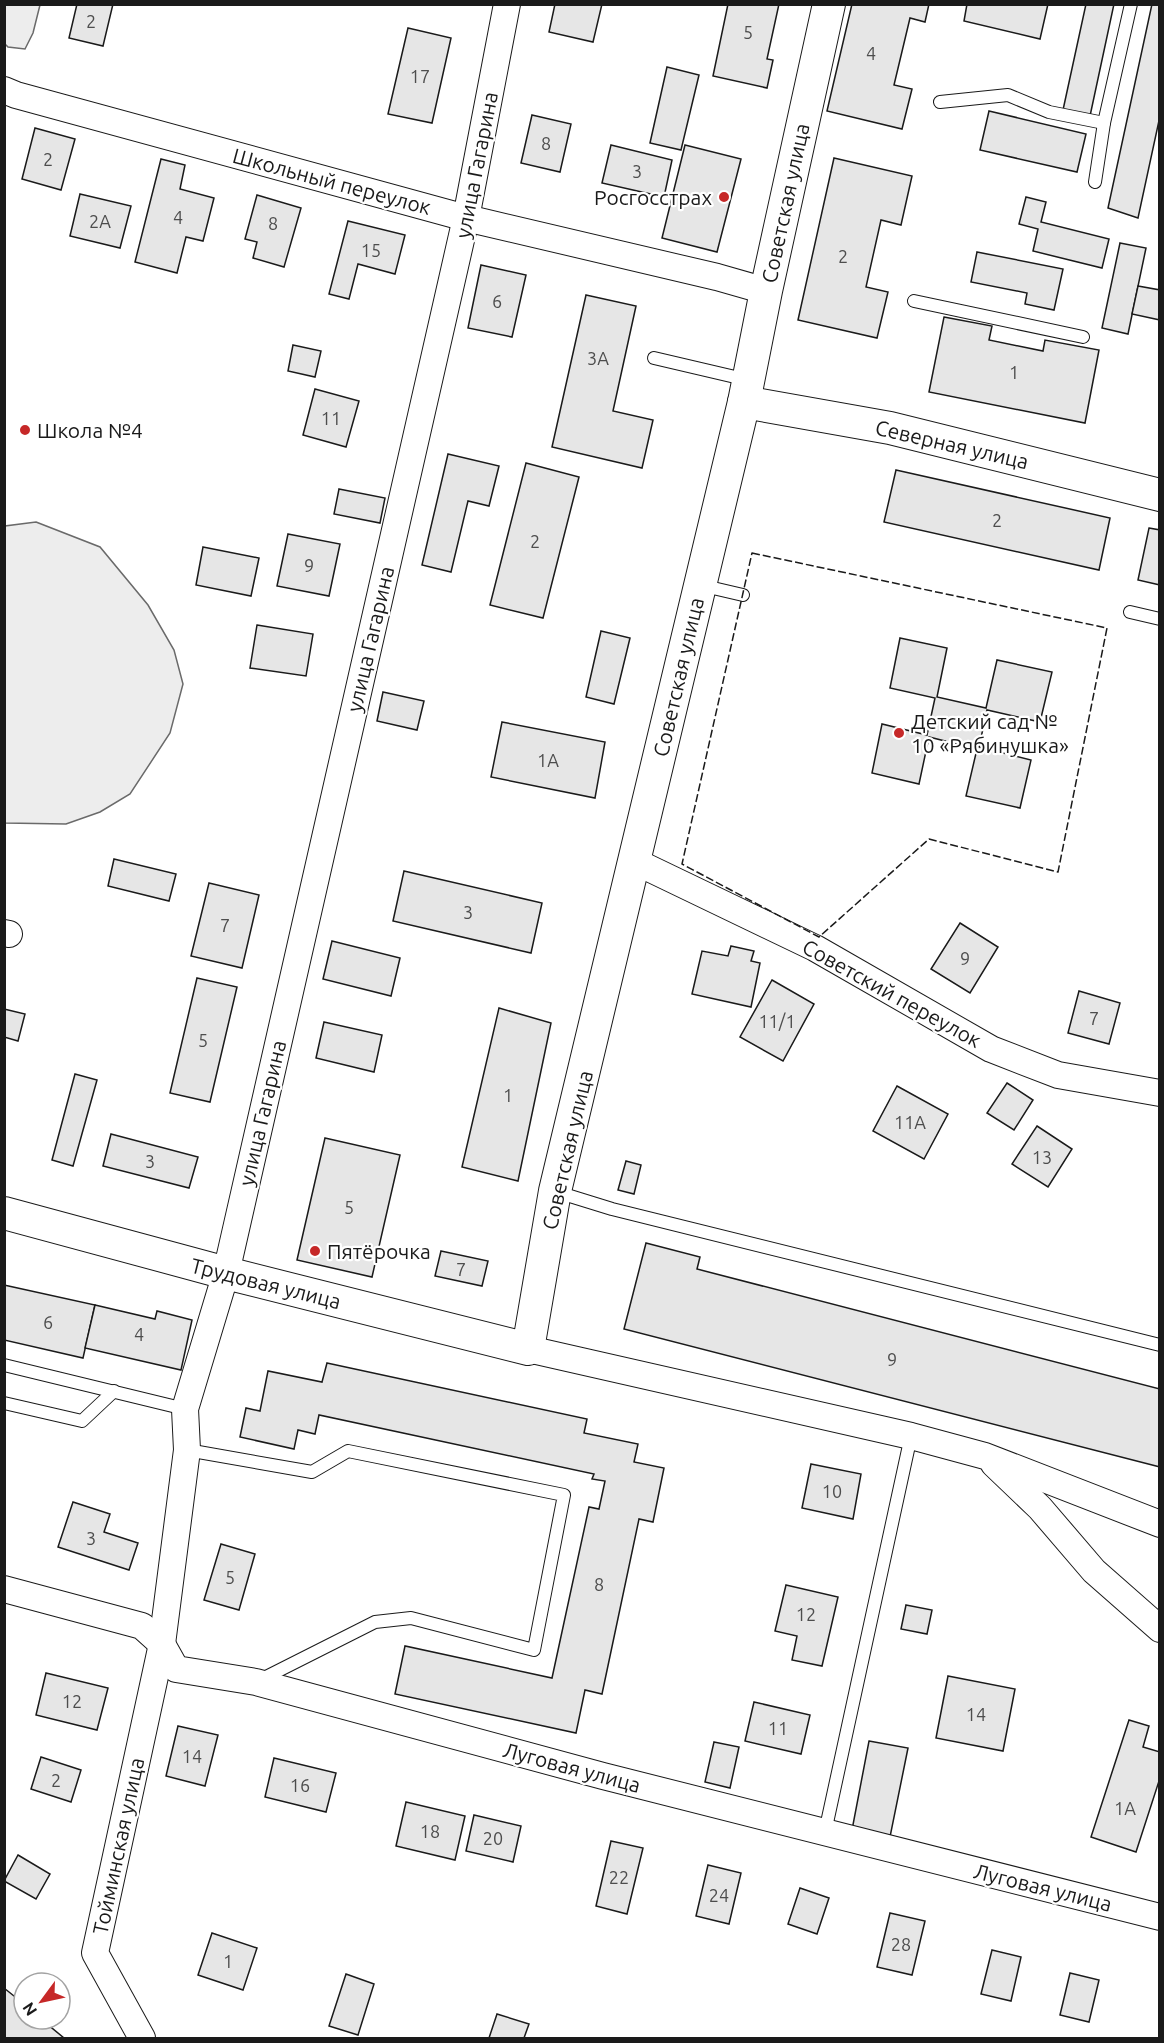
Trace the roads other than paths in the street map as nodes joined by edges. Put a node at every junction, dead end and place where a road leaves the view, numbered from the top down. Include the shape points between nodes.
1 (507, 4) edge
2 (829, 4) edge
3 (1131, 4) edge
4 (4, 90) edge
5 (939, 102) dead end
6 (1104, 123) junction
7 (1095, 182) dead end
8 (466, 218) junction
9 (766, 291) junction
10 (915, 301) dead end
11 (1083, 337) dead end
12 (654, 358) dead end
13 (746, 391) junction
14 (1160, 495) edge
15 (700, 585) junction
16 (743, 594) dead end
17 (1130, 612) dead end
18 (1160, 619) edge
19 (634, 861) junction
20 (1160, 1092) edge
21 (555, 1191) junction
22 (4, 1213) edge
23 (226, 1273) junction
24 (1160, 1345) edge
25 (528, 1349) junction
26 (4, 1365) edge
27 (114, 1391) junction
28 (4, 1403) edge
29 (185, 1409) junction
30 (911, 1436) junction
31 (187, 1450) junction
32 (985, 1456) junction
33 (1160, 1524) edge
34 (4, 1589) edge
35 (1160, 1629) edge
36 (162, 1644) junction
37 (255, 1682) junction
38 (825, 1832) junction
39 (1160, 1917) edge
40 (142, 2038) edge

1 - 8 street, улица Гагарина
2 - 9 street, Советская улица
3 - 6 lane
4 - 8 street, Школьный переулок
5 - 6 lane via 1008,95 1049,112
6 - 7 lane
8 - 9 street, Школьный переулок
8 - 23 street, улица Гагарина
9 - 13 street, Советская улица
10 - 11 lane
12 - 13 lane
13 - 14 street, Северная улица
13 - 15 street, Советская улица
15 - 16 lane
15 - 19 street, Советская улица
17 - 18 lane
19 - 20 street, Советский переулок via 815,948 991,1049 1058,1075
19 - 21 street, Советская улица
21 - 24 lane via 612,1209
21 - 25 street, Советская улица
22 - 23 street, Трудовая улица
23 - 25 street, Трудовая улица
23 - 29 street, улица Гагарина
25 - 30 street
26 - 27 lane
27 - 28 lane via 82,1421
27 - 29 lane
29 - 31 street, улица Гагарина
30 - 32 street
30 - 38 lane
31 - 36 street, Тойминская улица
31 - 37 lane via 312,1472 348,1451 564,1495 534,1650 411,1618 375,1622
32 - 33 street
32 - 35 street via 1040,1508 1094,1571
34 - 36 street, Луговая улица via 142,1626
36 - 37 street, Луговая улица via 176,1669
36 - 40 street, Тойминская улица via 95,1953
37 - 38 street, Луговая улица
38 - 39 street, Луговая улица

